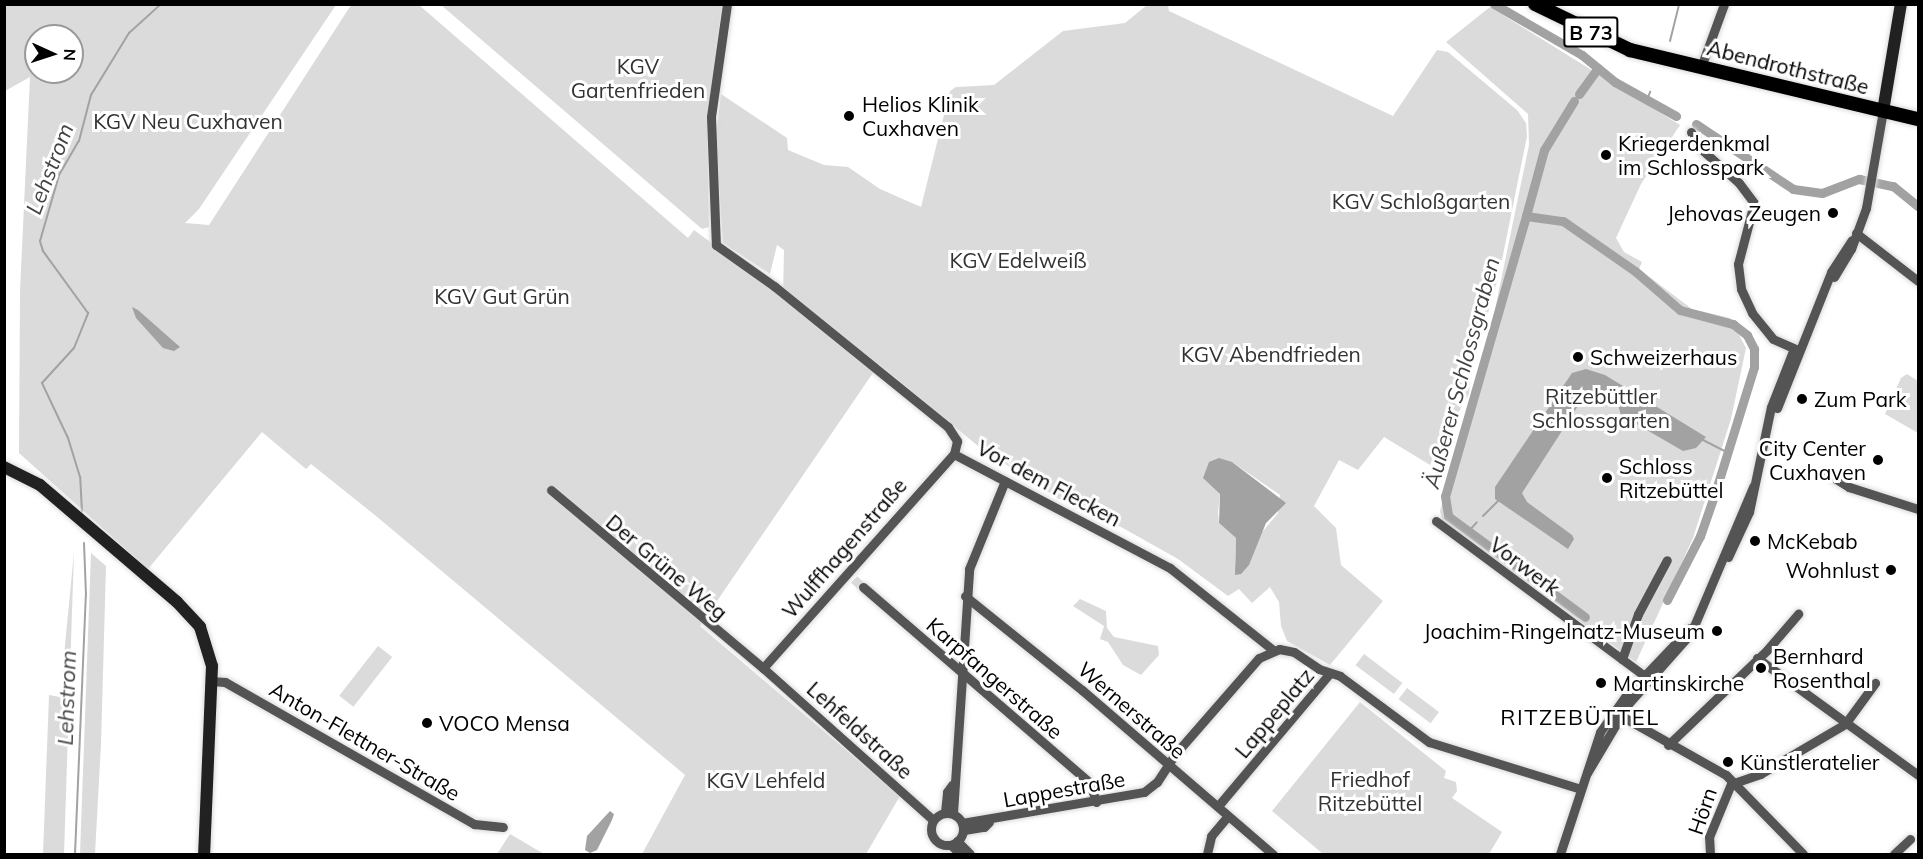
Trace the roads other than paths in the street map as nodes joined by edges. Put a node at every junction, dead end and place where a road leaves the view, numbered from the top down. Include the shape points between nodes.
1 (727, 4) edge
2 (1535, 4) edge
3 (1724, 4) edge
4 (1901, 4) edge
5 (1701, 67) junction
6 (1883, 111) junction
7 (1918, 119) edge
8 (1691, 132) dead end
9 (1854, 236) junction
10 (1918, 281) edge
11 (1798, 350) junction
12 (954, 454) junction
13 (4, 467) edge
14 (1828, 474) dead end
15 (1005, 480) junction
16 (550, 490) dead end
17 (1918, 509) edge
18 (1436, 521) dead end
19 (1667, 560) dead end
20 (863, 587) tunnel mouth
21 (965, 596) junction
22 (1798, 614) dead end
23 (1273, 650) junction
24 (1757, 658) junction
25 (1622, 659) junction
26 (763, 668) junction
27 (1330, 673) junction
28 (960, 674) junction
29 (1648, 678) junction
30 (211, 681) junction
31 (1875, 683) dead end
32 (1617, 713) junction
33 (1848, 722) junction
34 (1668, 745) junction
35 (1168, 764) junction
36 (1918, 775) edge
37 (1735, 782) junction
38 (1581, 789) junction
39 (1096, 802) junction
40 (1218, 806) junction
41 (949, 813) junction
42 (1228, 816) junction
43 (933, 820) junction
44 (504, 827) dead end
45 (963, 827) junction
46 (1910, 839) dead end
47 (954, 843) junction
48 (204, 855) edge
49 (960, 855) edge
50 (970, 855) edge
51 (1207, 855) edge
52 (1273, 855) edge
53 (1560, 855) edge
54 (1710, 855) edge
55 (1803, 855) edge
56 (1894, 855) edge

1 - 12 street, Vor dem Flecken via 711,117 716,245 774,286 948,427 957,441
2 - 5 main road, Abendrothstraße / B 73 via 1617,45
3 - 5 street
4 - 6 street
5 - 6 main road, Abendrothstraße / B 73
6 - 7 main road, Abendrothstraße / B 73
6 - 9 street via 1870,186
8 - 11 street via 1706,154 1739,183 1754,203 1738,264 1741,289 1752,313 1773,339
9 - 10 street
9 - 11 street via 1827,282
11 - 29 street via 1772,413 1753,487 1719,573 1695,624
12 - 15 street, Vor dem Flecken
12 - 26 street, Wulffhagenstraße via 850,576
13 - 30 street via 40,485 155,584 197,629
14 - 17 street via 1849,487
15 - 21 street via 975,547
15 - 23 street, Vor dem Flecken via 1170,568
16 - 26 street, Der Grüne Weg
18 - 25 street, Vorwerk
19 - 25 street via 1638,614
20 - 28 street, Karpfangerstraße
21 - 28 street
21 - 35 street, Wernerstraße
22 - 24 street
23 - 27 street, Lappeplatz via 1292,651
23 - 35 street, Lappeplatz via 1259,657
24 - 33 street
24 - 34 street
25 - 29 street, Vorwerk
26 - 43 street, Lehfeldstraße
27 - 38 street via 1429,742
27 - 40 street, Lappeplatz
28 - 39 street, Karpfangerstraße via 1090,783
28 - 41 street
29 - 32 street
30 - 44 street, Anton-Flettner-Straße via 225,682 474,824
30 - 48 street
31 - 33 street
32 - 34 street
32 - 38 street via 1596,740
33 - 36 street
33 - 37 street via 1760,774
34 - 37 street
35 - 39 street, Lappestraße via 1157,782 1144,792
35 - 40 street, Wernerstraße
37 - 54 street, Hörn via 1729,787 1709,837
37 - 55 street
38 - 53 street
39 - 45 street, Lappestraße
40 - 42 street, Wernerstraße
41 - 43 street
41 - 45 street
42 - 51 street via 1211,836
42 - 52 street, Wernerstraße
43 - 47 street via 932,837 941,844
45 - 47 street
46 - 56 street
47 - 49 street
47 - 50 street

